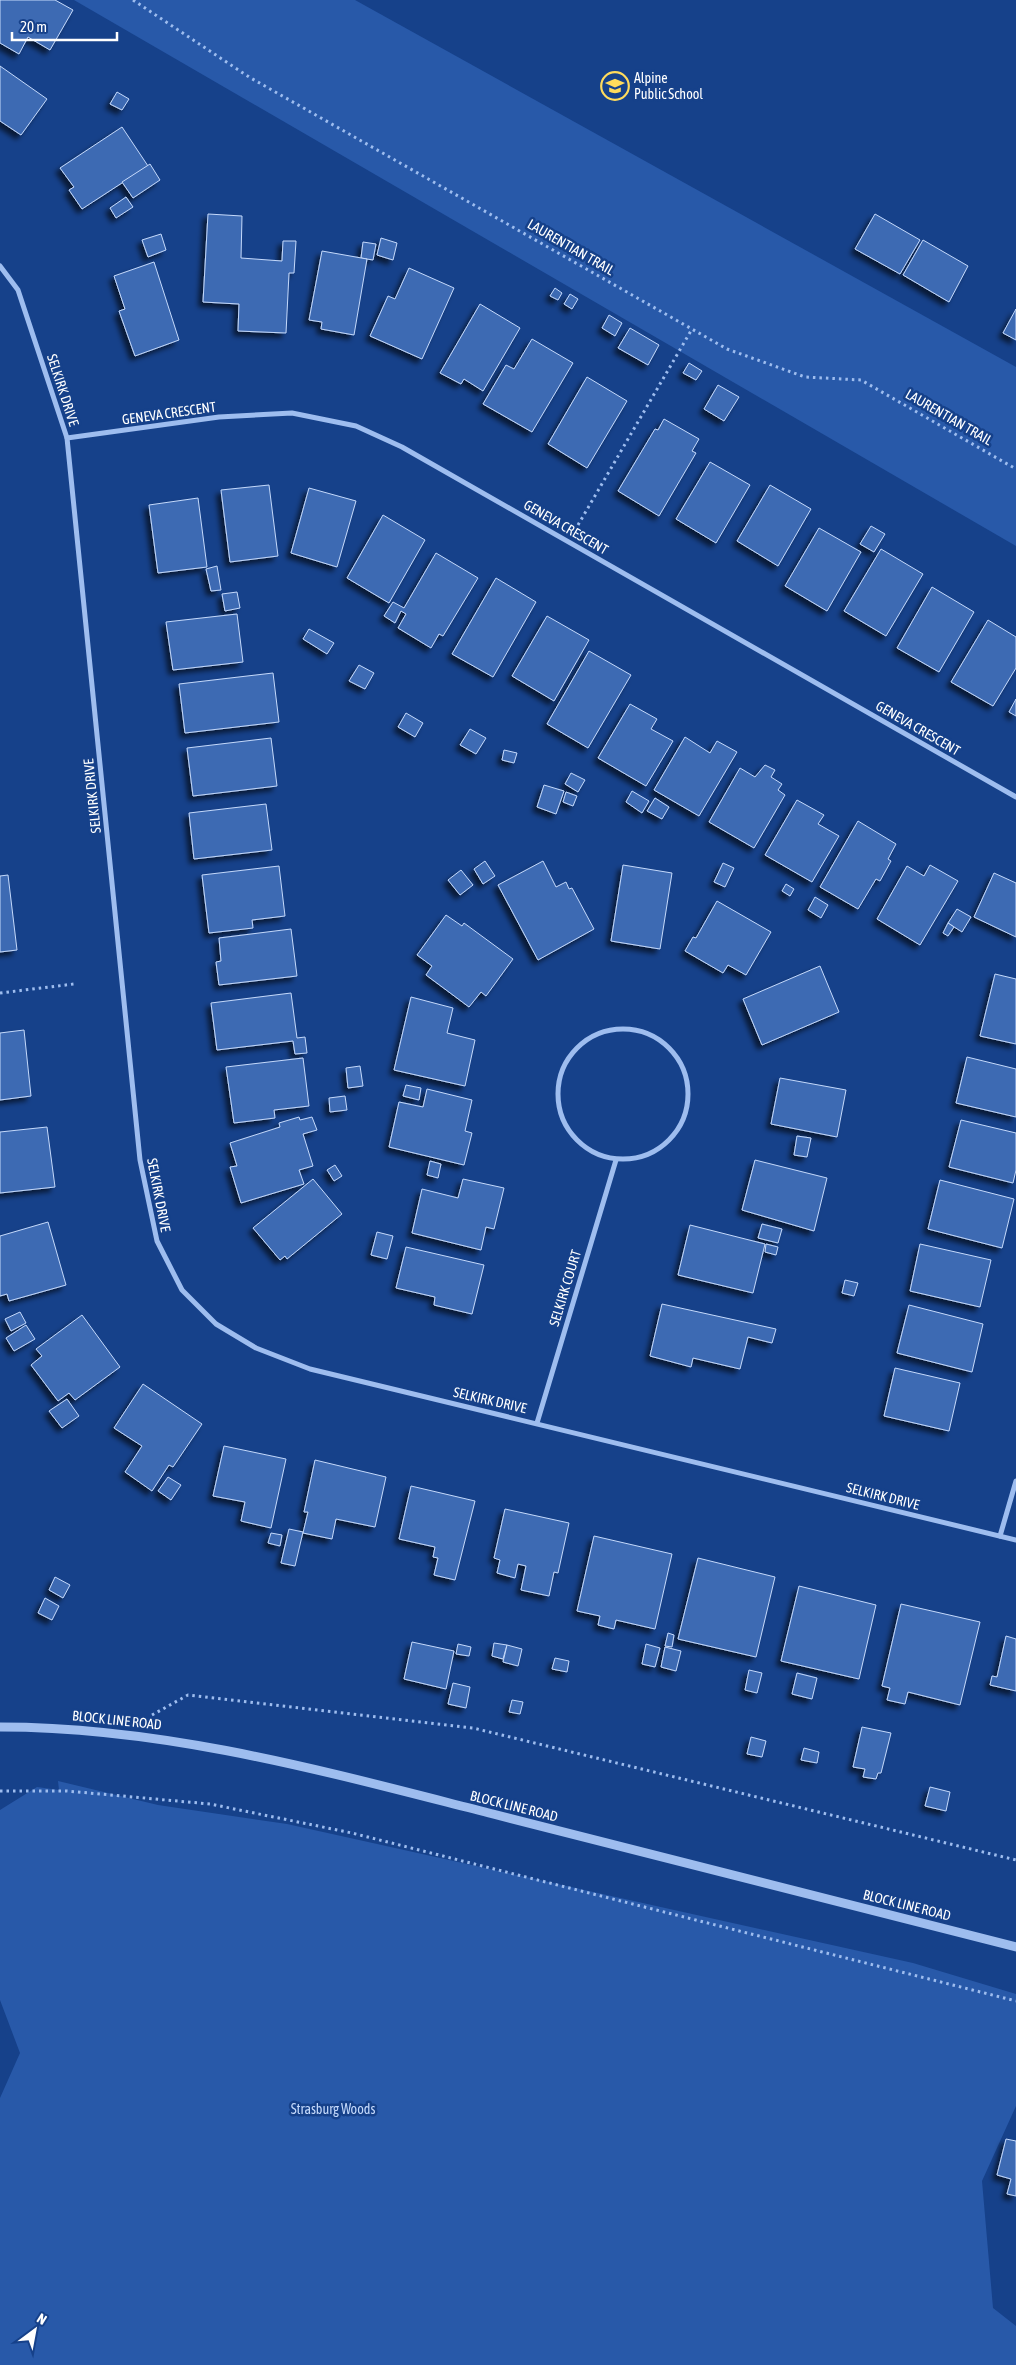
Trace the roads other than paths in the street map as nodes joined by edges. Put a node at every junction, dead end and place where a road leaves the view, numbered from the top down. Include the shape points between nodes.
1 (0, 266) edge
2 (67, 438) junction
3 (1016, 797) edge
4 (616, 1160) junction
5 (536, 1422) junction
6 (1016, 1481) edge
7 (1000, 1536) junction
8 (1016, 1540) edge
9 (0, 1727) edge
10 (1016, 1947) edge

1 - 2 street, SELKIRK DRIVE via 18,290
2 - 3 street, GENEVA CRESCENT via 219,417 292,413 356,426 402,446
2 - 5 street, SELKIRK DRIVE via 140,1160 156,1242 182,1290 216,1324 256,1348 310,1369
4 - 4 street via 639,1158 655,1152 673,1138 683,1122 689,1092 684,1068 668,1046 643,1031 617,1028 595,1034 570,1054 558,1078 558,1111 571,1136 588,1151
4 - 5 street, SELKIRK COURT
5 - 7 street, SELKIRK DRIVE
6 - 7 street
7 - 8 street, SELKIRK DRIVE
9 - 10 street, BLOCK LINE ROAD via 54,1727 177,1741 328,1772

